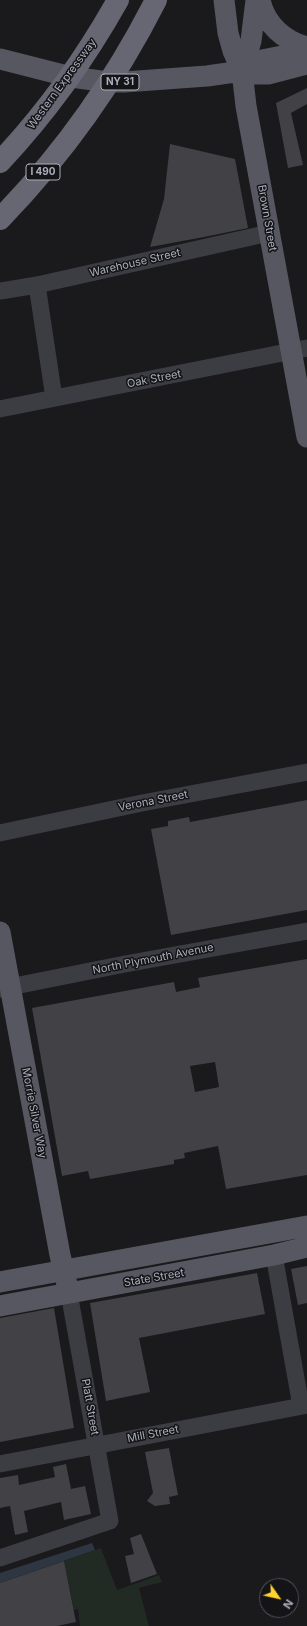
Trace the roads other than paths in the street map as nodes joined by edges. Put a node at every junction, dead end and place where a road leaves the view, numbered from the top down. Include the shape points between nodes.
1 (118, 0) edge
2 (156, 0) edge
3 (224, 0) edge
4 (256, 0) edge
5 (260, 0) edge
6 (307, 47) edge
7 (307, 51) edge
8 (0, 59) edge
9 (307, 64) edge
10 (242, 71) junction
11 (44, 112) junction
12 (0, 162) edge
13 (0, 168) edge
14 (0, 219) edge
15 (269, 233) junction
16 (36, 285) junction
17 (0, 291) edge
18 (299, 350) edge
19 (54, 398) junction
20 (0, 409) edge
21 (307, 437) edge
22 (307, 772) edge
23 (0, 833) edge
24 (307, 931) edge
25 (0, 932) edge
26 (5, 988) edge
27 (307, 1226) edge
28 (307, 1247) edge
29 (274, 1255) junction
30 (63, 1270) junction
31 (0, 1282) edge
32 (69, 1293) junction
33 (0, 1306) edge
34 (304, 1406) edge
35 (97, 1445) junction
36 (0, 1464) edge
37 (0, 1558) edge

1 - 11 highway, Western Expressway via 83,57
2 - 14 highway, I 490 via 116,72 82,122 45,169
3 - 10 main road, Brown Street via 228,33
4 - 10 main road via 250,43
5 - 6 main road via 265,14 279,32 293,42
7 - 10 main road, NY 31 via 262,60
8 - 10 main road, NY 31 via 71,77 108,82 159,80
9 - 10 main road, NY 31 via 268,74
10 - 15 main road, Brown Street
11 - 12 highway, Western Expressway
11 - 13 highway
15 - 16 street, Warehouse Street
15 - 18 main road, Brown Street
16 - 17 street, Warehouse Street
16 - 19 street
18 - 19 street, Oak Street
18 - 21 main road, Brown Street
19 - 20 street, Oak Street
22 - 23 street, Verona Street
24 - 26 street, North Plymouth Avenue
25 - 26 main road, Morrie Silver Way
26 - 30 main road, Morrie Silver Way
27 - 30 main road
28 - 29 main road, State Street
29 - 32 main road, State Street
29 - 34 street
30 - 31 main road
30 - 32 main road, Morrie Silver Way
32 - 33 main road, State Street
32 - 35 street, Platt Street
34 - 35 street, Mill Street
35 - 36 street, Mill Street
35 - 37 street, Platt Street via 110,1521

